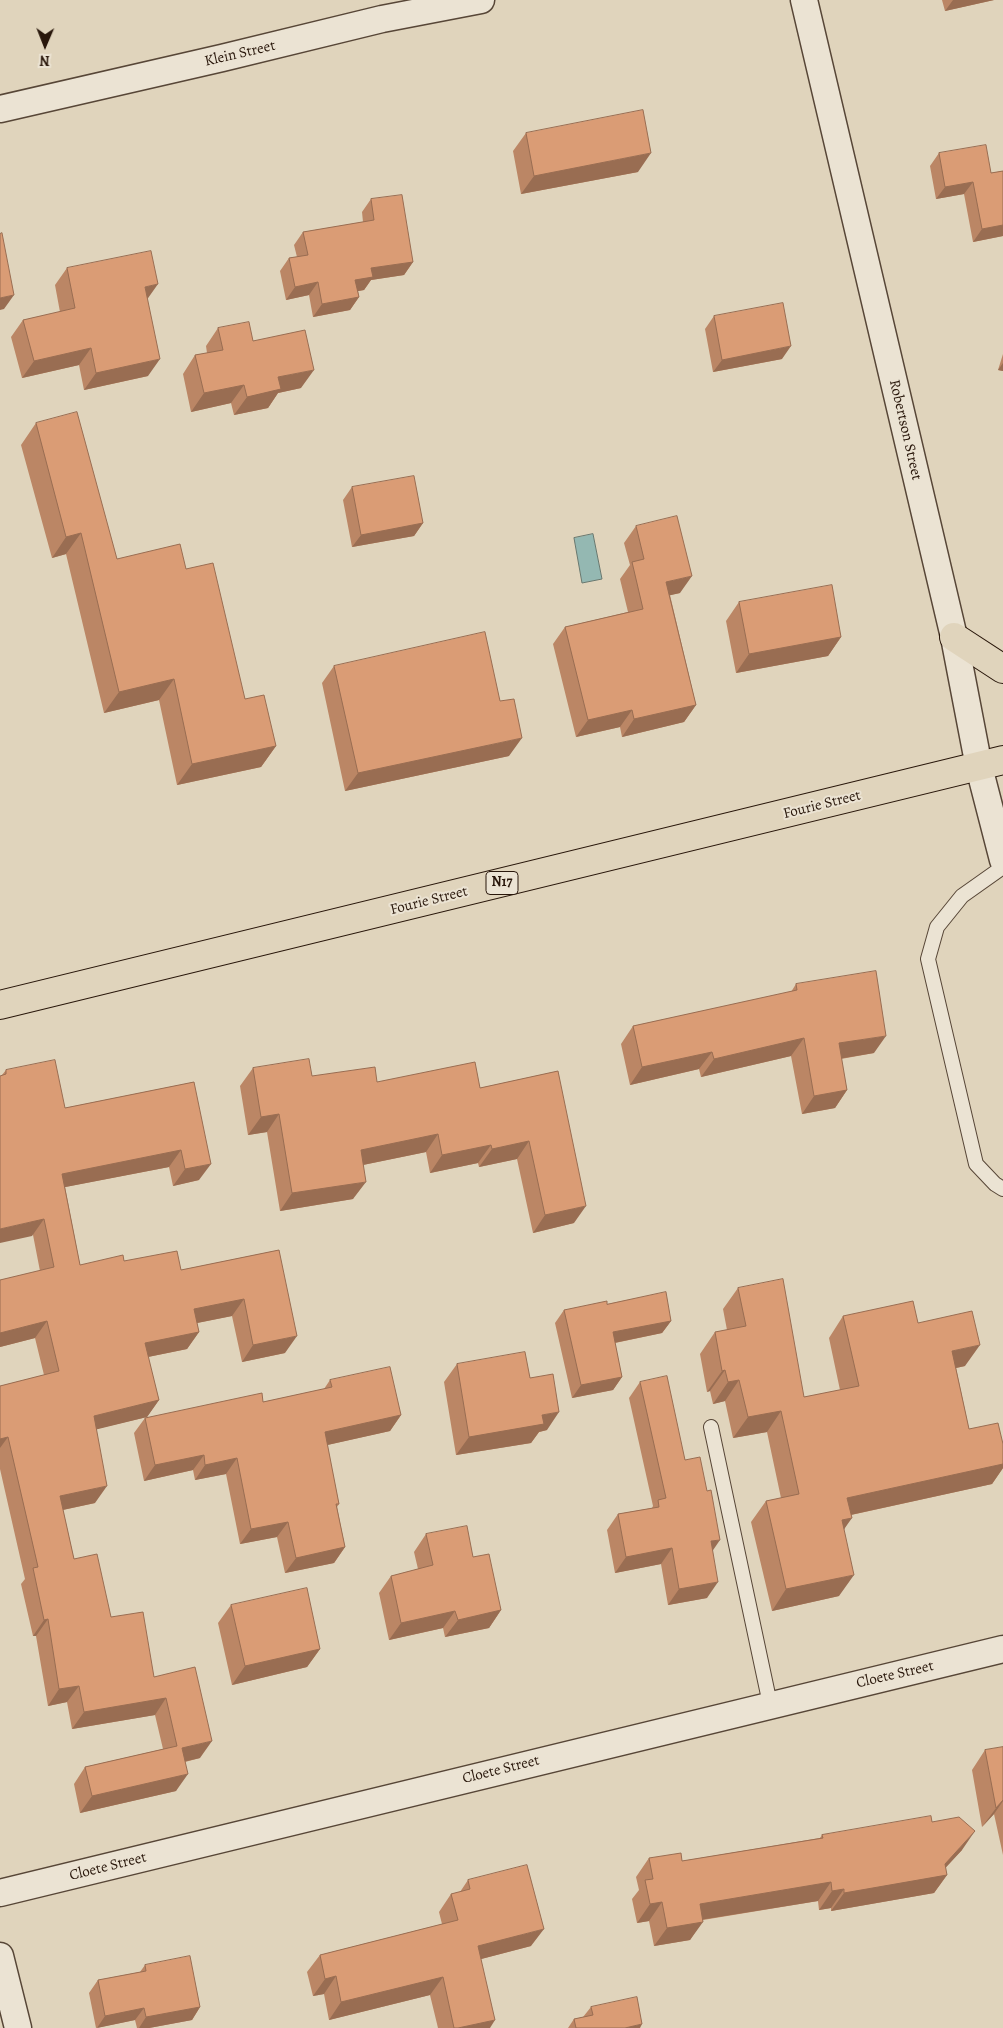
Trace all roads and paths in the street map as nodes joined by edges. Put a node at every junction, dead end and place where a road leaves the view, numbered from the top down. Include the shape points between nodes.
1 (481, 0) edge
2 (804, 0) edge
3 (0, 109) edge
4 (954, 637) junction
5 (1003, 668) edge
6 (991, 763) edge
7 (1003, 860) edge
8 (1003, 867) edge
9 (0, 1005) edge
10 (1003, 1189) edge
11 (711, 1427) dead end
12 (1003, 1649) edge
13 (770, 1704) junction
14 (0, 1893) edge
15 (0, 1956) edge
16 (18, 2028) edge

1 - 3 street, Klein Street via 382,19
2 - 4 street, Robertson Street
4 - 5 highway
4 - 6 street, Robertson Street
6 - 7 street, Robertson Street
6 - 9 highway, Fourie Street / N17
8 - 10 lane via 962,896 937,927 928,959 976,1164
11 - 13 lane
12 - 13 street, Cloete Street
13 - 14 street, Cloete Street
15 - 16 street

